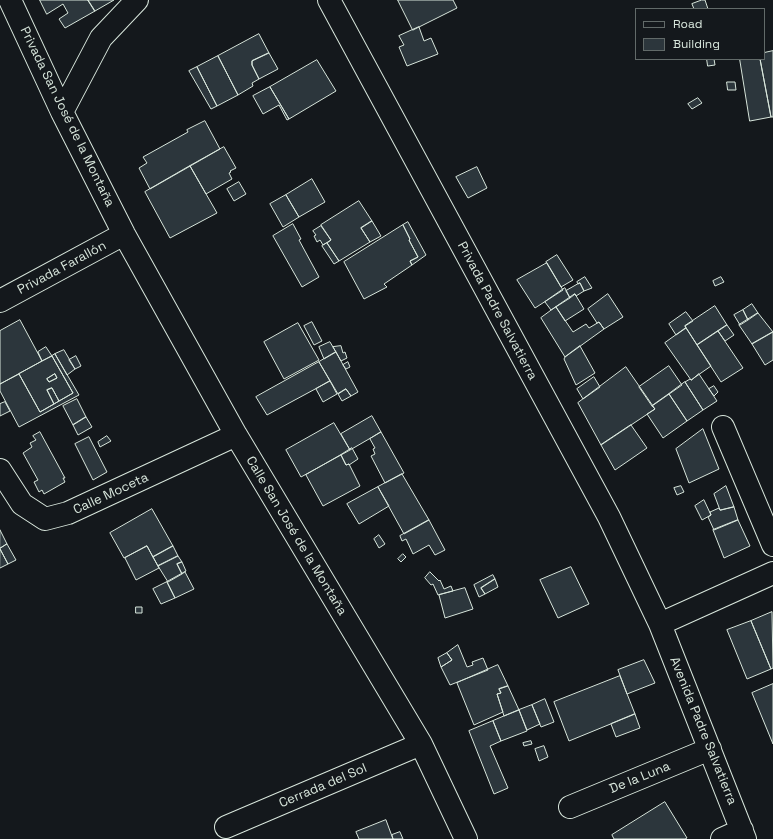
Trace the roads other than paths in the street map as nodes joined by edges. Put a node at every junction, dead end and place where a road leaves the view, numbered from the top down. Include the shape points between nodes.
1 (10, 0) edge
2 (137, 0) edge
3 (329, 0) edge
4 (62, 112) junction
5 (124, 234) junction
6 (0, 301) edge
7 (723, 427) dead end
8 (236, 435) junction
9 (0, 470) edge
10 (773, 545) edge
11 (773, 573) edge
12 (660, 624) junction
13 (421, 744) junction
14 (710, 749) junction
15 (570, 807) dead end
16 (226, 827) dead end
17 (744, 834) edge
18 (466, 839) edge
19 (722, 839) edge

1 - 4 street, Privada San José de la Montaña
2 - 4 street via 101,38
3 - 12 street, Privada Padre Salvatierra via 608,517
4 - 5 street, Privada San José de la Montaña
5 - 6 street, Privada Farallón
5 - 8 street, Calle San José de la Montaña
7 - 10 street
8 - 9 street, Calle Moceta via 68,514 45,518 22,504
8 - 13 street, Calle San José de la Montaña
11 - 12 street
12 - 14 street, Avenida Padre Salvatierra
13 - 16 street, Cerrada del Sol
13 - 18 street, Calle San José de la Montaña
14 - 15 street, De la Luna
14 - 17 street, Avenida Padre Salvatierra
17 - 19 street

